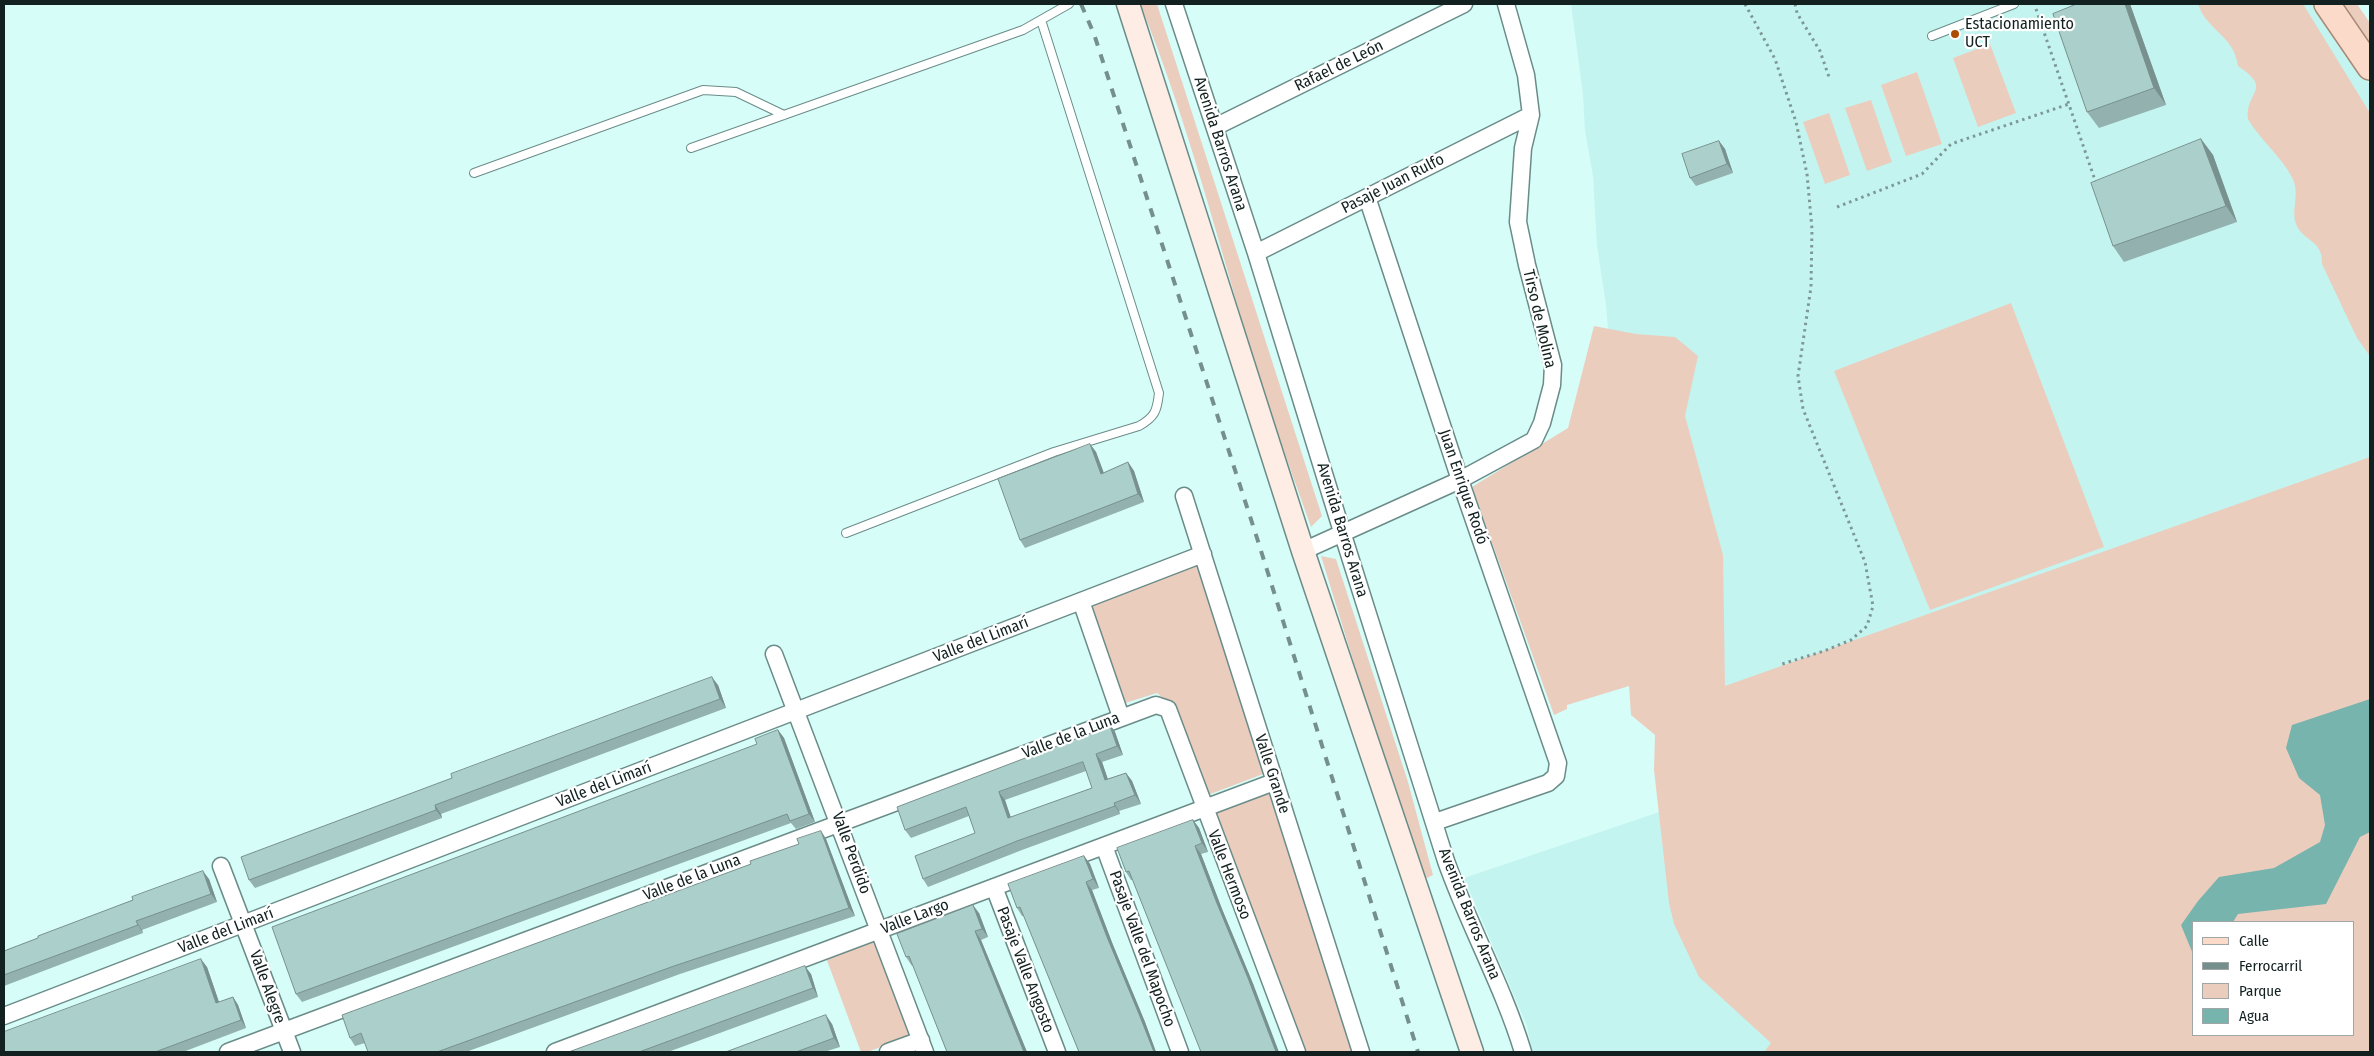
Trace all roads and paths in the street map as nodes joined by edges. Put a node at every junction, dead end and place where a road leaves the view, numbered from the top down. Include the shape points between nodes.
1 (1069, 4) edge
2 (1128, 4) edge
3 (1175, 4) edge
4 (1464, 4) edge
5 (1506, 4) edge
6 (1745, 4) edge
7 (1795, 4) edge
8 (2014, 4) edge
9 (2327, 4) edge
10 (2036, 9) dead end
11 (1041, 20) junction
12 (1932, 36) dead end
13 (2370, 67) edge
14 (1829, 77) dead end
15 (2069, 104) junction
16 (784, 115) junction
17 (1530, 115) junction
18 (1215, 127) junction
19 (691, 148) dead end
20 (474, 173) dead end
21 (2099, 190) edge
22 (1367, 197) junction
23 (1837, 207) dead end
24 (1256, 253) junction
25 (1460, 480) junction
26 (1184, 496) dead end
27 (846, 533) dead end
28 (1343, 535) junction
29 (1303, 551) junction
30 (1203, 554) junction
31 (1081, 601) junction
32 (774, 654) dead end
33 (1779, 665) dead end
34 (1156, 704) joint
35 (798, 711) junction
36 (1121, 717) junction
37 (1274, 782) junction
38 (1203, 808) junction
39 (1435, 822) junction
40 (840, 823) junction
41 (1104, 846) junction
42 (220, 866) dead end
43 (994, 887) junction
44 (244, 924) junction
45 (879, 930) junction
46 (4, 1016) edge
47 (284, 1031) junction
48 (923, 1046) edge
49 (228, 1052) edge
50 (292, 1052) edge
51 (555, 1052) edge
52 (888, 1052) edge
53 (1056, 1052) edge
54 (1180, 1052) edge
55 (1297, 1052) edge
56 (1361, 1052) edge
57 (1472, 1052) edge
58 (1522, 1052) edge

1 - 11 lane
2 - 29 main road
3 - 18 street, Avenida Barros Arana
4 - 18 street, Rafael de León
5 - 17 street, Tirso de Molina via 1526,75
6 - 33 path via 1775,59 1796,122 1807,174 1812,229 1810,287 1798,376 1803,409 1865,562 1873,606 1867,626 1851,640
7 - 14 path via 1820,51
8 - 12 lane
9 - 13 main road
10 - 15 path
11 - 16 lane via 1023,30
11 - 27 lane via 1158,393 1157,407 1151,420 1139,426 1054,452
15 - 21 path
15 - 23 path via 1951,144 1922,174
16 - 19 lane
16 - 20 lane via 736,92 703,90
17 - 22 street, Pasaje Juan Rulfo
17 - 25 street, Tirso de Molina via 1523,148 1518,222 1553,365 1552,385 1534,440
18 - 24 street, Avenida Barros Arana
22 - 24 street, Pasaje Juan Rulfo
22 - 25 street, Juan Enrique Rodó
24 - 28 street, Avenida Barros Arana
25 - 28 street, Tirso de Molina
25 - 39 street, Juan Enrique Rodó via 1558,763 1556,776 1548,783
26 - 30 street, Valle Grande
28 - 29 street, Tirso de Molina
28 - 39 street, Avenida Barros Arana
29 - 57 main road
30 - 31 street, Valle del Limarí
30 - 37 street, Valle Grande
31 - 35 street, Valle del Limarí
31 - 36 street
32 - 35 street, Valle Perdido
34 - 36 street, Valle de la Luna
34 - 38 street, Valle Hermoso via 1168,709
35 - 40 street, Valle Perdido
35 - 44 street, Valle del Limarí
36 - 40 street, Valle de la Luna
37 - 38 street, Valle Largo
37 - 56 street, Valle Grande
38 - 41 street, Valle Largo
38 - 55 street, Valle Hermoso
39 - 58 street, Avenida Barros Arana via 1459,898
40 - 45 street, Valle Perdido
40 - 47 street, Valle de la Luna
41 - 43 street, Valle Largo
41 - 54 street, Pasaje Valle del Mapocho
42 - 44 street, Valle Alegre
43 - 45 street, Valle Largo
43 - 53 street, Pasaje Valle Angosto
44 - 46 street, Valle del Limarí
44 - 47 street, Valle Alegre
45 - 48 street, Valle Perdido
45 - 51 street, Valle Largo
47 - 49 street, Valle de la Luna
47 - 50 street, Valle Alegre
48 - 52 street

